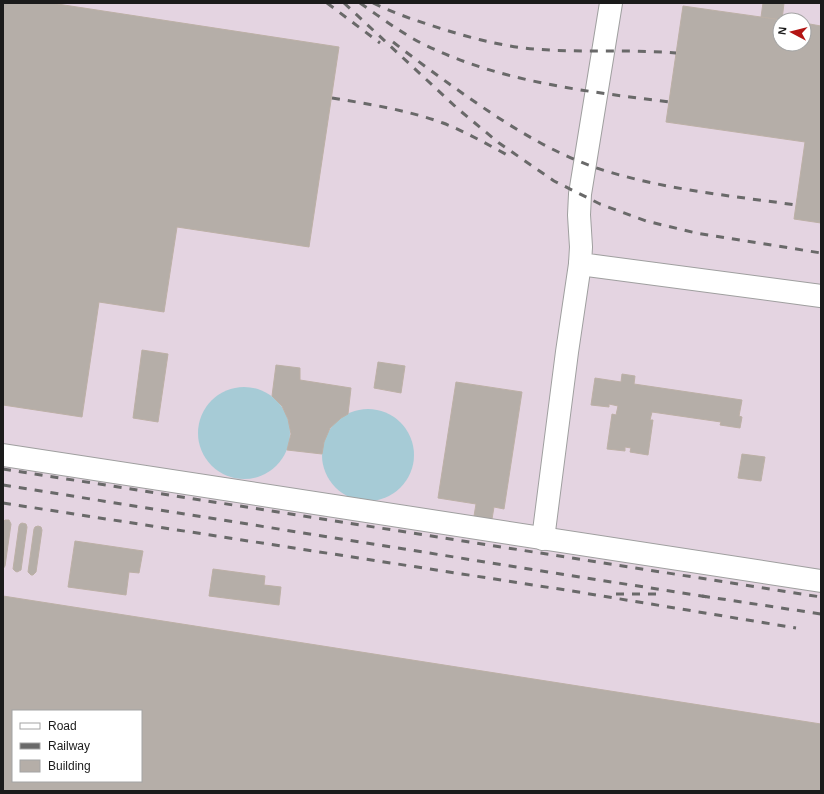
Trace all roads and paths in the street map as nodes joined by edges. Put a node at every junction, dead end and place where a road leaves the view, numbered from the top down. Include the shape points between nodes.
1 (611, 3) edge
2 (580, 264) junction
3 (821, 296) edge
4 (3, 456) edge
5 (543, 539) junction
6 (821, 581) edge

1 - 2 lane via 580,194
2 - 3 lane
2 - 5 lane via 566,352
4 - 5 lane
5 - 6 lane

